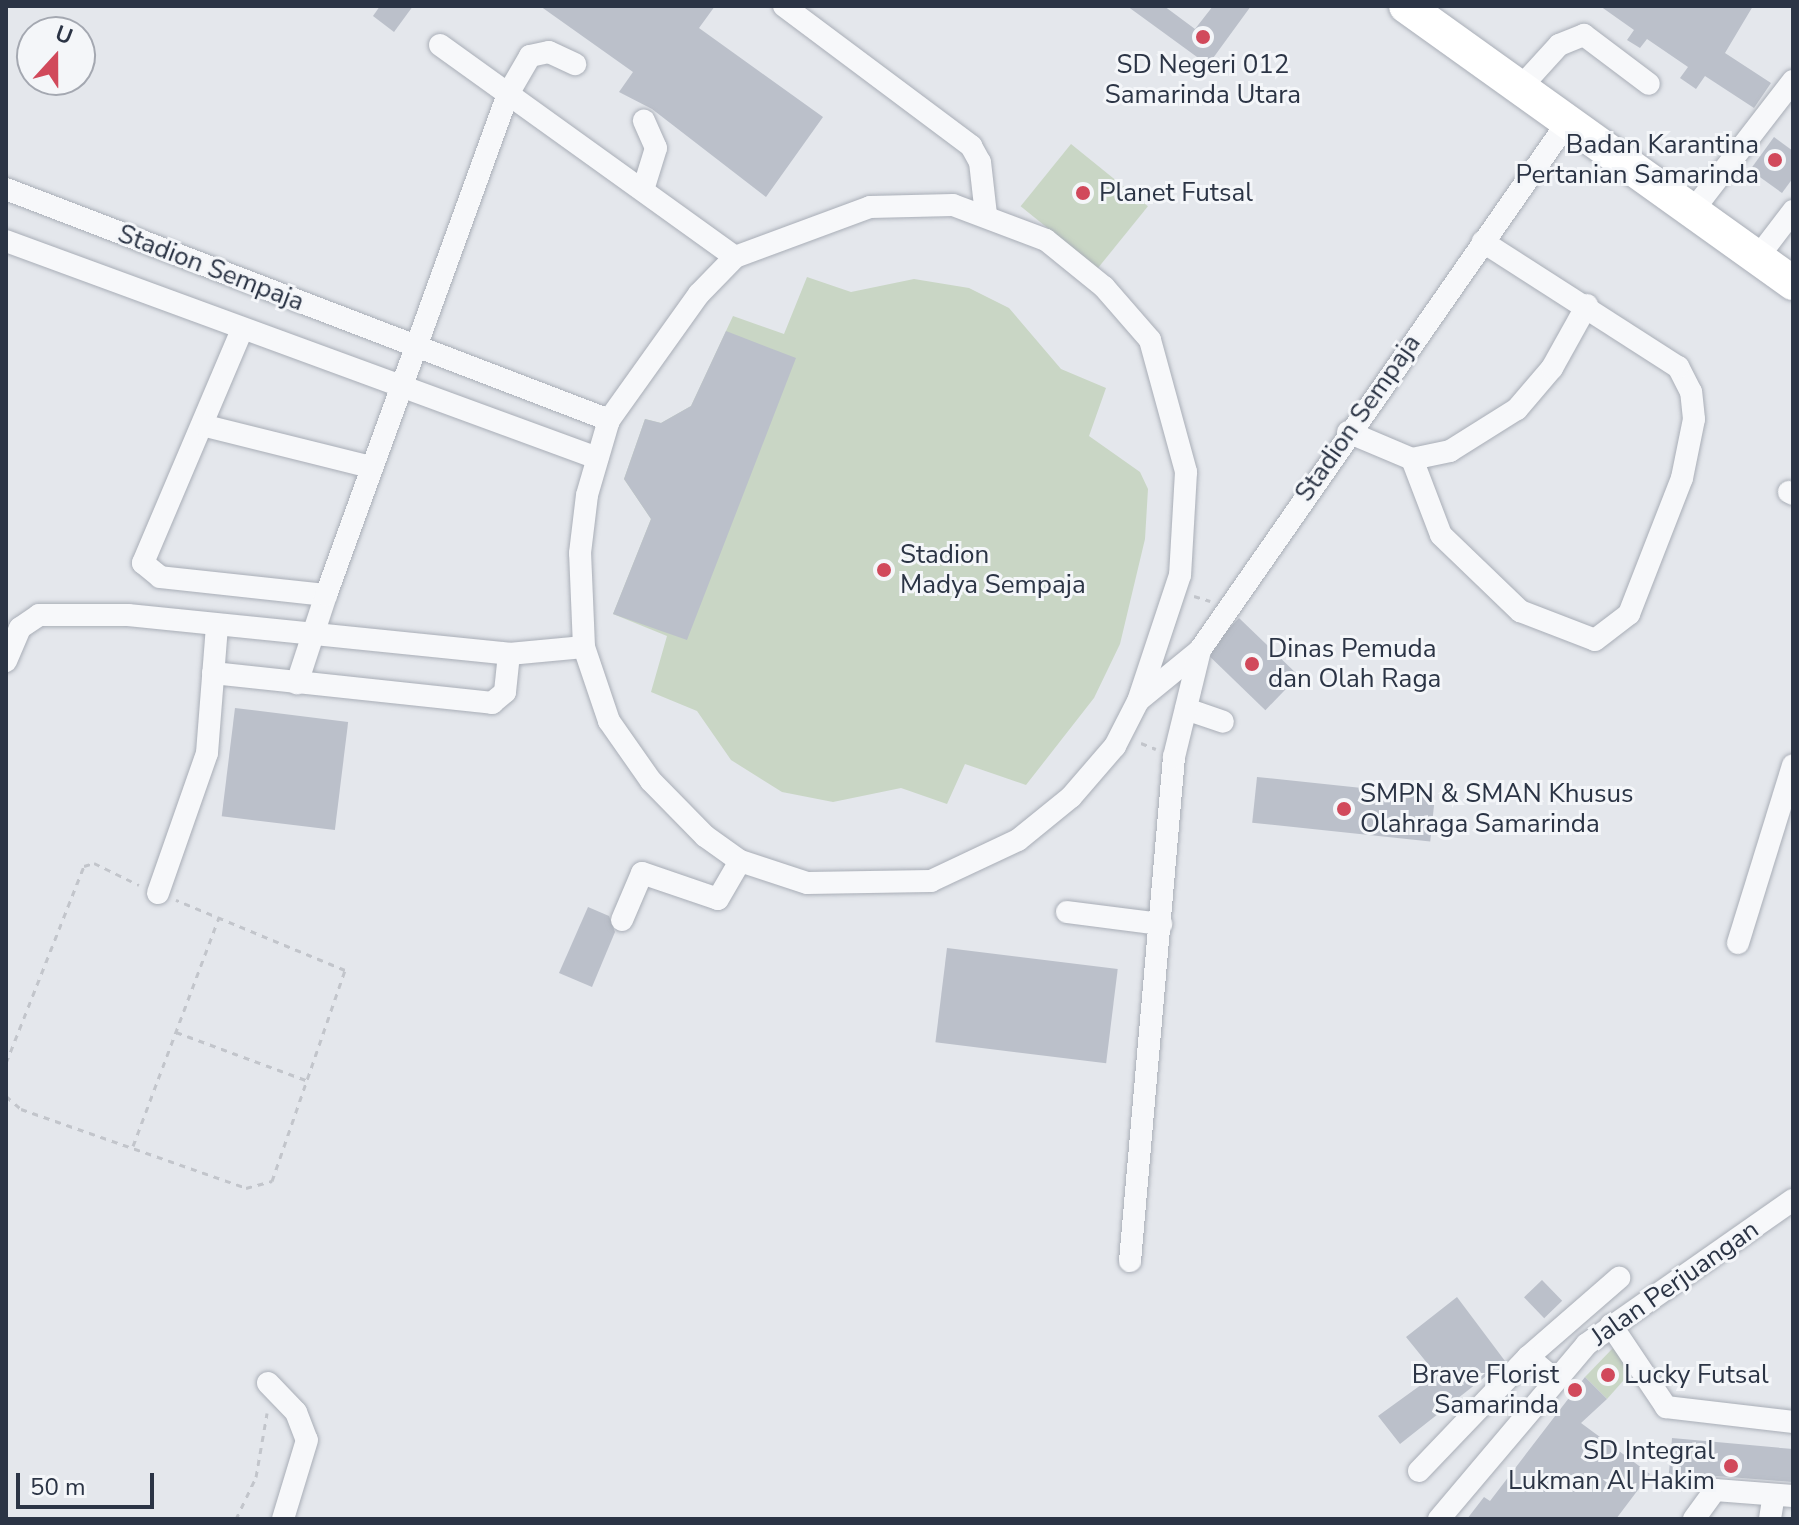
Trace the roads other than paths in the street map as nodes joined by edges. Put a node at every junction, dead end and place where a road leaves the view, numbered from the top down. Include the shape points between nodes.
1 (784, 6) edge
2 (1425, 12) edge
3 (440, 45) dead end
4 (575, 64) dead end
5 (1793, 81) edge
6 (1649, 84) dead end
7 (1519, 89) junction
8 (508, 94) junction
9 (644, 121) dead end
10 (1567, 123) junction
11 (6, 189) edge
12 (643, 190) junction
13 (1694, 209) junction
14 (1793, 211) edge
15 (986, 215) junction
16 (6, 241) edge
17 (1483, 242) junction
18 (735, 257) junction
19 (1758, 257) junction
20 (1793, 283) edge
21 (1587, 305) junction
22 (241, 332) junction
23 (417, 346) junction
24 (402, 387) junction
25 (609, 420) junction
26 (206, 426) junction
27 (1348, 432) junction
28 (597, 458) junction
29 (1412, 459) junction
30 (370, 467) junction
31 (326, 595) junction
32 (217, 625) junction
33 (313, 634) junction
34 (584, 647) junction
35 (1200, 650) junction
36 (509, 654) junction
37 (6, 661) edge
38 (213, 673) junction
39 (297, 683) junction
40 (1138, 701) junction
41 (1186, 709) junction
42 (1223, 722) dead end
43 (1793, 765) edge
44 (740, 861) junction
45 (158, 893) road end
46 (1067, 912) dead end
47 (622, 920) dead end
48 (1161, 924) junction
49 (1738, 943) dead end
50 (1793, 1200) edge
51 (1130, 1261) dead end
52 (1619, 1278) dead end
53 (1611, 1325) junction
54 (1528, 1357) junction
55 (1554, 1379) junction
56 (268, 1383) road end
57 (1793, 1422) edge
58 (1419, 1471) dead end
59 (1783, 1496) edge
60 (283, 1519) edge
61 (1439, 1519) edge
62 (1694, 1519) edge
63 (1770, 1519) edge

1 - 15 street via 971,146 980,162
2 - 7 highway
3 - 8 street
4 - 8 street via 549,52 530,56
5 - 13 street
6 - 7 street via 1584,35 1559,45
7 - 10 highway
8 - 12 street
8 - 23 street
9 - 12 street via 656,148
10 - 13 highway
10 - 17 street, Stadion Sempaja
11 - 23 street, Stadion Sempaja
12 - 18 street
13 - 19 highway
14 - 19 street
15 - 18 street, Stadion Sempaja via 953,205 870,207
15 - 40 street, Stadion Sempaja via 1046,240 1104,287 1150,340 1186,472 1187,527 1177,590
16 - 22 street, Stadion Sempaja
17 - 21 street
17 - 27 street, Stadion Sempaja
18 - 25 street, Stadion Sempaja via 699,294
19 - 20 highway
21 - 29 street via 1552,368 1517,409 1450,451
21 - 29 street via 1678,367 1691,392 1694,419 1682,478 1645,585 1614,630 1595,640 1569,635 1520,611 1441,535
22 - 24 street, Stadion Sempaja
22 - 26 street, Stadion Sempaja
23 - 24 street
23 - 25 street, Stadion Sempaja
24 - 28 street, Stadion Sempaja
24 - 30 street
25 - 28 street, Stadion Sempaja
26 - 30 street
26 - 31 street, Stadion Sempaja via 144,557 148,573
27 - 29 street
27 - 35 street, Stadion Sempaja via 1225,606
28 - 34 street, Stadion Sempaja via 580,553
30 - 31 street
31 - 33 street
32 - 33 street
32 - 37 street via 128,615 39,615 20,628
32 - 38 street
33 - 36 street
33 - 39 street
34 - 36 street
34 - 44 street, Stadion Sempaja via 609,721 651,781 705,836
35 - 40 street, Stadion Sempaja
35 - 41 street
36 - 39 street via 505,692 492,703
38 - 39 street
38 - 45 street via 207,753
40 - 44 street, Stadion Sempaja via 1121,735 1071,797 1018,840 931,881 807,883
41 - 42 street
41 - 48 street via 1174,757
43 - 49 street
44 - 47 street via 718,899 642,873
46 - 48 street
48 - 51 street
50 - 53 street, Jalan Perjuangan
52 - 54 street
53 - 55 street, Jalan Perjuangan
53 - 57 street via 1666,1407
54 - 55 street
54 - 58 street
55 - 61 street, Jalan Perjuangan
56 - 60 street via 296,1412 307,1440
59 - 62 street via 1715,1490
59 - 63 street

